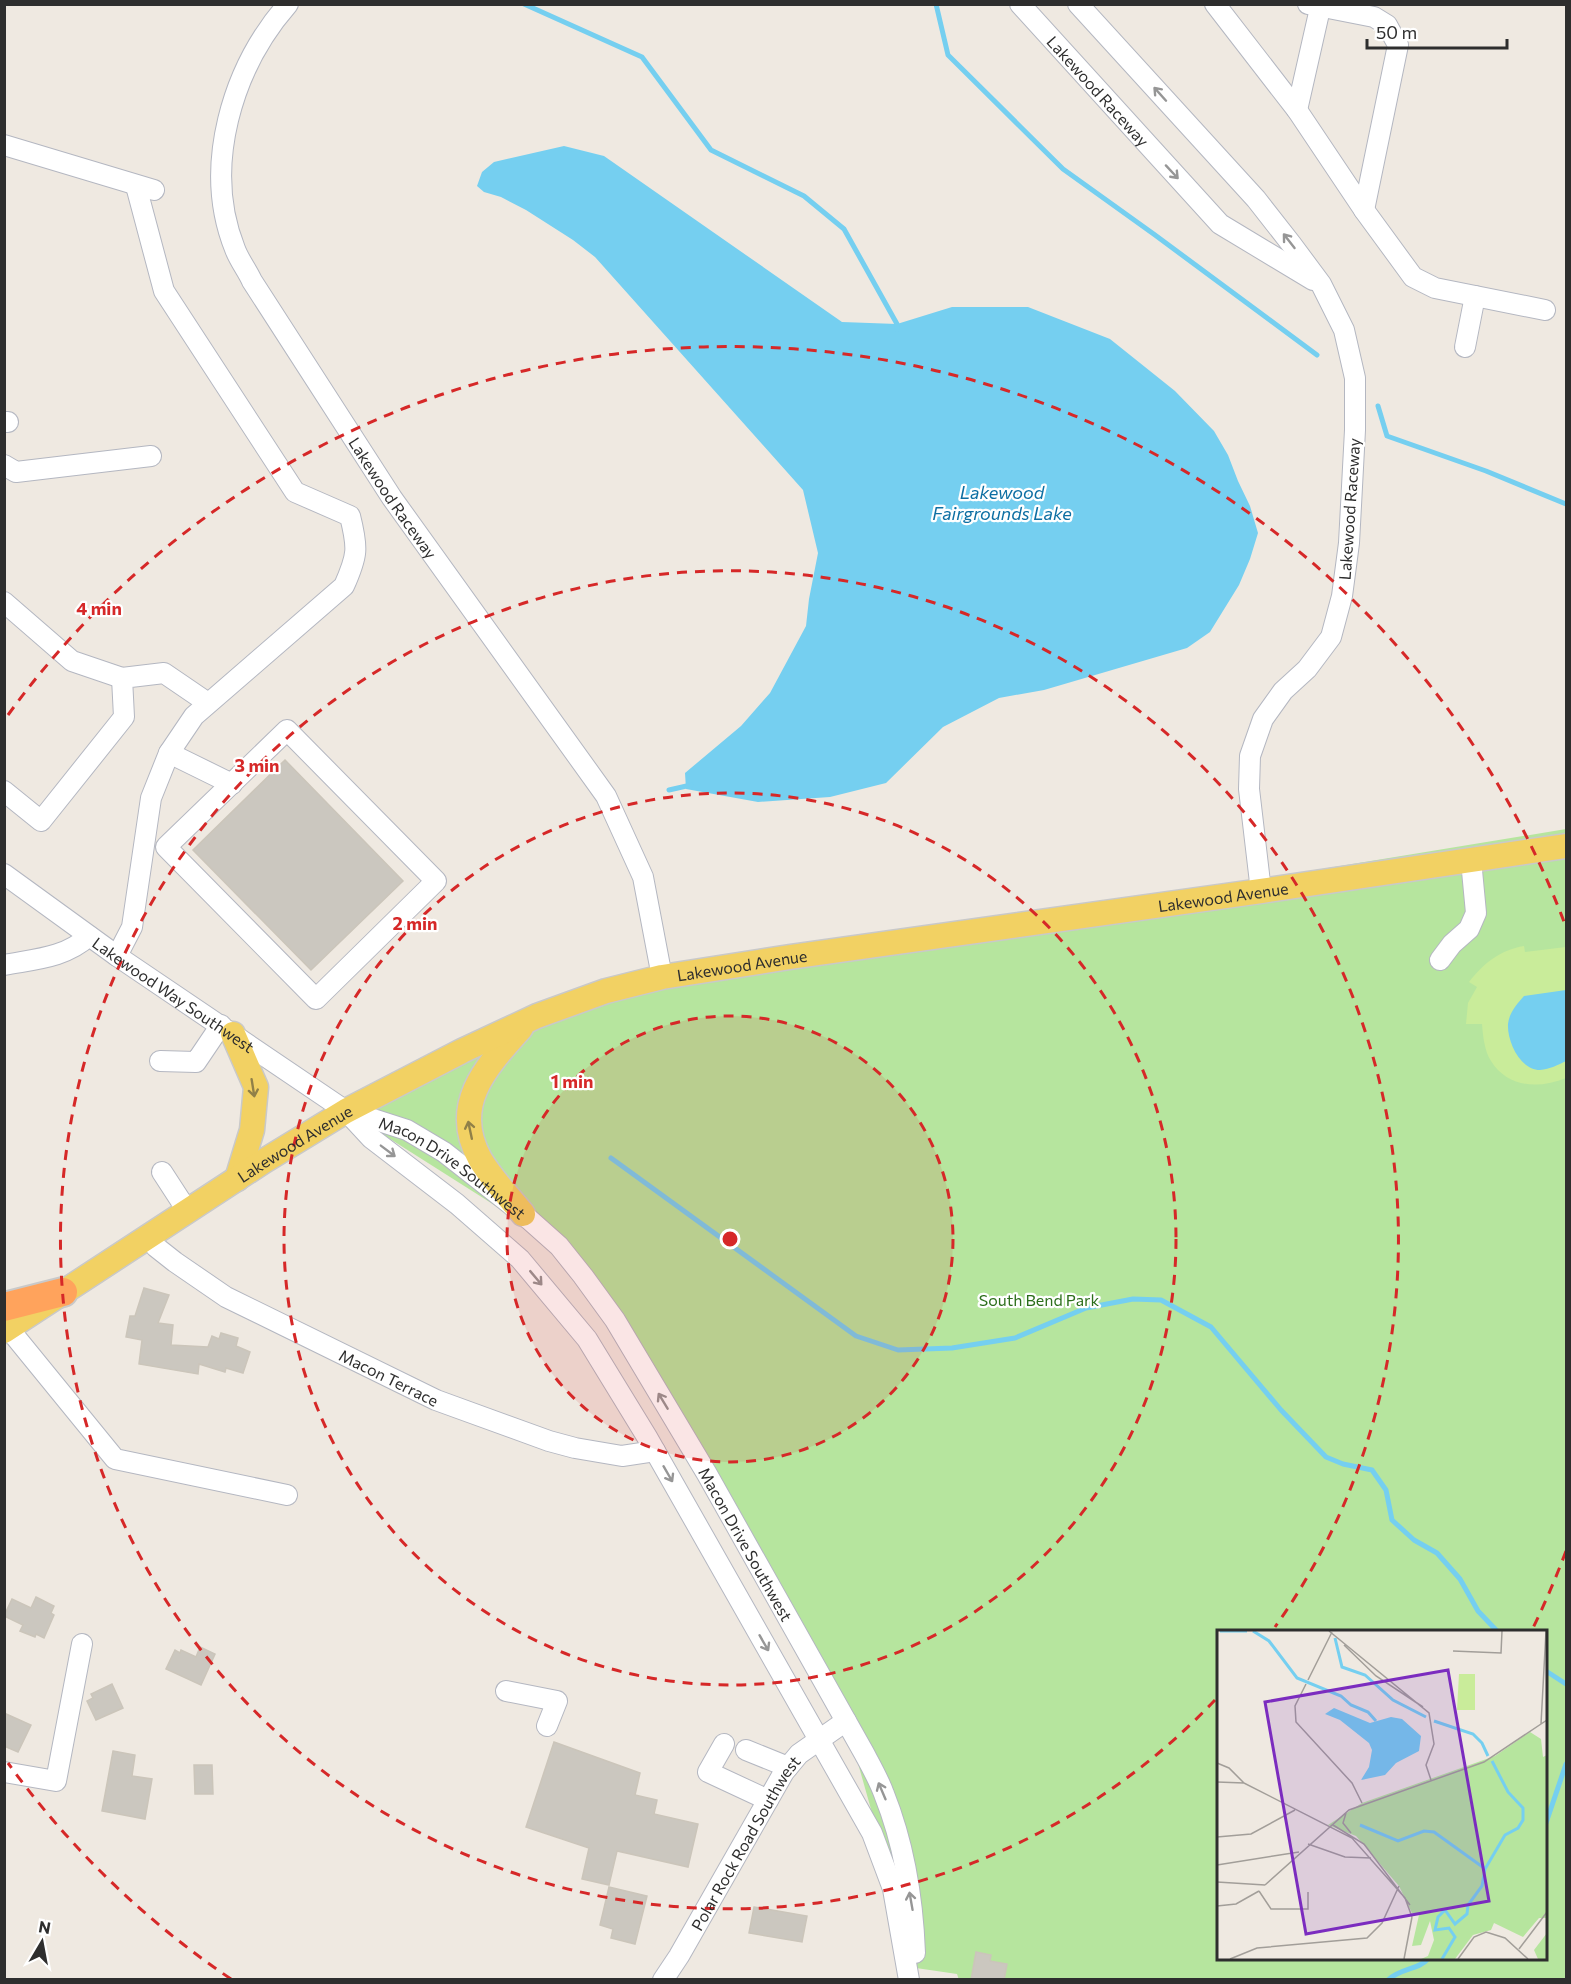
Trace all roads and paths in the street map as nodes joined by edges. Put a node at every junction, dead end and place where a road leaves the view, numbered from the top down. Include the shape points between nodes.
1 (288, 4) edge
2 (1020, 4) edge
3 (1078, 4) edge
4 (1215, 4) edge
5 (1316, 5) edge
6 (1297, 110) junction
7 (4, 145) edge
8 (1364, 210) junction
9 (1321, 284) junction
10 (1475, 296) junction
11 (1545, 310) dead end
12 (1465, 347) dead end
13 (151, 456) dead end
14 (4, 465) edge
15 (4, 602) edge
16 (122, 678) junction
17 (208, 704) junction
18 (170, 753) junction
19 (232, 784) junction
20 (4, 791) edge
21 (1566, 846) edge
22 (1471, 861) junction
23 (4, 874) edge
24 (1261, 891) junction
25 (89, 936) junction
26 (117, 956) junction
27 (1440, 960) dead end
28 (4, 965) edge
29 (662, 977) junction
30 (526, 1022) junction
31 (227, 1030) junction
32 (160, 1061) dead end
33 (346, 1111) junction
34 (162, 1172) dead end
35 (237, 1179) junction
36 (188, 1212) junction
37 (523, 1214) junction
38 (148, 1237) junction
39 (63, 1292) joint
40 (6, 1322) edge
41 (655, 1451) junction
42 (287, 1495) dead end
43 (82, 1644) dead end
44 (506, 1691) dead end
45 (846, 1721) junction
46 (547, 1726) dead end
47 (819, 1739) junction
48 (724, 1744) dead end
49 (746, 1750) dead end
50 (788, 1767) junction
51 (4, 1772) edge
52 (768, 1800) junction
53 (663, 1980) edge
54 (909, 1980) edge
55 (914, 1980) edge

1 - 29 street, Lakewood Raceway via 260,41 243,73 224,136 224,212 235,249 392,498 606,796 643,877
2 -> 9 street, Lakewood Raceway via 1220,224
9 -> 3 street, Lakewood Raceway via 1256,199
4 - 6 street
5 - 6 street
5 - 8 street via 1374,17 1387,25 1398,45
6 - 8 street
7 - 17 street via 145,188 164,291 295,492 350,516 356,561 344,585
8 - 10 street via 1413,277 1435,288
9 - 24 street, Lakewood Raceway via 1344,330 1355,378 1349,543 1342,596 1331,637 1263,719 1250,756 1249,789
10 - 11 street
10 - 12 street
13 - 14 street via 16,472
15 - 16 street via 72,661
16 - 17 street via 164,673
16 - 20 street via 124,717 41,821
17 - 18 street via 194,716
18 - 19 street
18 - 26 street via 151,798 132,927
19 - 19 street via 166,847 316,999 436,881 287,730
21 - 22 main road, Lakewood Avenue
22 - 24 main road, Lakewood Avenue
22 - 27 street via 1476,913 1469,929
23 - 25 street, Lakewood Way Southwest
24 - 29 main road, Lakewood Avenue
25 - 26 street, Lakewood Way Southwest
25 - 28 street via 77,947 58,955
26 - 31 street, Lakewood Way Southwest
29 - 30 main road, Lakewood Avenue via 606,991
30 - 33 main road, Lakewood Avenue
37 -> 30 main road via 480,1159 468,1118 480,1078
31 - 32 street via 196,1062
31 - 33 street, Lakewood Way Southwest
31 -> 35 main road via 256,1087 252,1131
33 - 35 main road, Lakewood Avenue
33 - 37 street, Macon Drive Southwest via 407,1130 444,1152
33 -> 41 street, Macon Drive Southwest via 371,1138 520,1259 587,1339
34 - 36 street
35 - 36 main road, Lakewood Avenue
36 - 38 main road, Lakewood Avenue
45 -> 37 street, Macon Drive Southwest via 615,1320 559,1246
38 - 39 main road, Lakewood Avenue
38 - 41 street, Macon Terrace via 174,1262 226,1297 436,1400 575,1448 622,1456
39 - 40 highway
40 - 42 street via 115,1459
41 -> 47 street, Macon Drive Southwest
43 - 51 street via 56,1781
44 - 46 street via 557,1701
45 - 47 street, Polar Rock Road Southwest
55 -> 45 street, Macon Drive Southwest via 914,1921 901,1846 884,1794
47 - 50 street, Polar Rock Road Southwest
47 - 54 street, Macon Drive Southwest via 872,1833 893,1889
48 - 52 street via 708,1772
49 - 50 street
50 - 52 street, Polar Rock Road Southwest
52 - 53 street, Polar Rock Road Southwest

